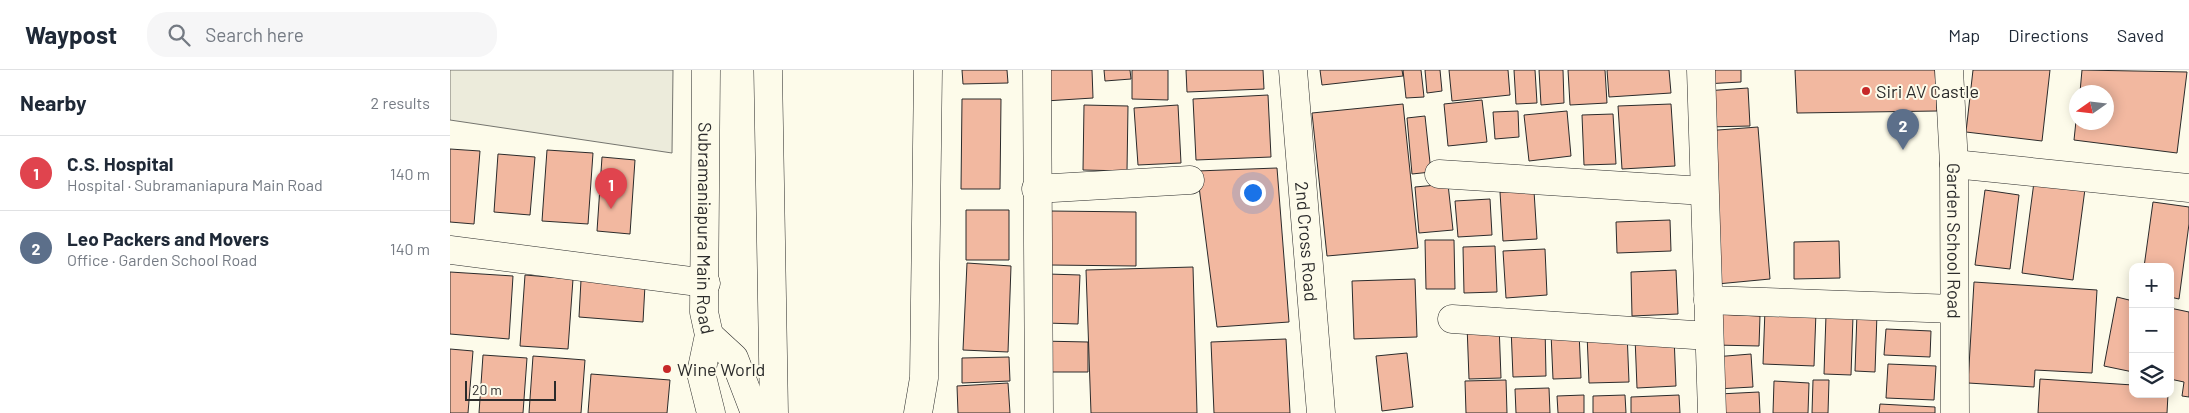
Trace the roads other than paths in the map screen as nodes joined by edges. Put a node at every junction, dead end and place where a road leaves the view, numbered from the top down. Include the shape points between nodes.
1 (706, 70) edge
2 (768, 70) edge
3 (928, 70) edge
4 (1036, 70) edge
5 (1293, 70) edge
6 (1701, 70) edge
7 (1949, 70) edge
8 (1954, 164) junction
9 (1439, 174) dead end
10 (1190, 180) dead end
11 (1036, 188) junction
12 (2189, 188) edge
13 (1704, 190) junction
14 (450, 250) edge
15 (706, 283) junction
16 (1708, 300) junction
17 (1954, 309) junction
18 (1452, 319) dead end
19 (709, 335) junction
20 (1709, 336) junction
21 (711, 413) edge
22 (755, 413) edge
23 (774, 413) edge
24 (918, 413) edge
25 (1039, 413) edge
26 (1321, 413) edge
27 (1712, 413) edge
28 (1956, 413) edge

1 - 15 street, Subramaniapura Main Road
2 - 23 street
3 - 24 street via 924,378
4 - 11 street
5 - 26 street, 2nd Cross Road
6 - 13 street
7 - 8 street, Garden School Road
8 - 12 street
8 - 17 street, Garden School Road
9 - 13 street
10 - 11 street
11 - 25 street
13 - 16 street
14 - 15 street
15 - 19 street, Subramaniapura Main Road via 704,312
16 - 17 street
16 - 20 street
17 - 28 street, Garden School Road
18 - 20 street
19 - 21 street, Subramaniapura Main Road via 701,373
19 - 22 street via 734,358
20 - 27 street

